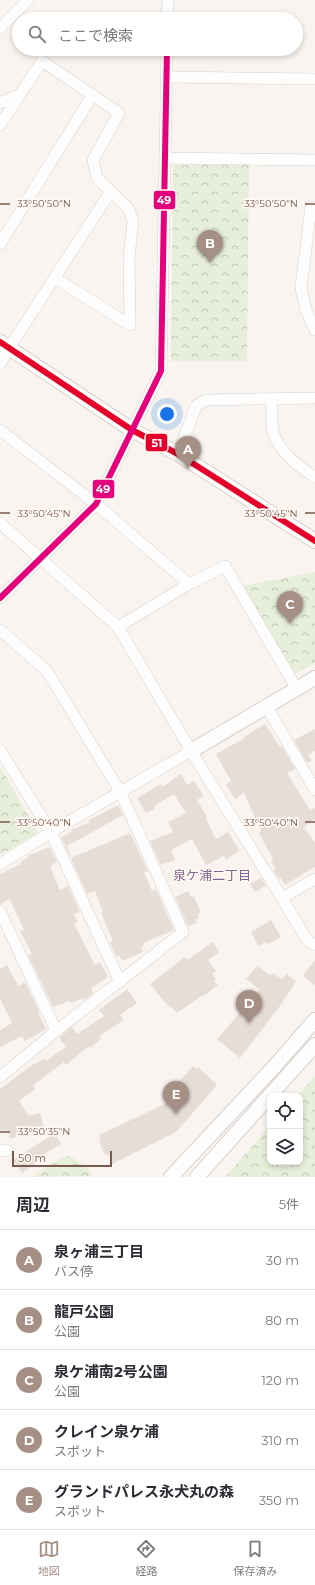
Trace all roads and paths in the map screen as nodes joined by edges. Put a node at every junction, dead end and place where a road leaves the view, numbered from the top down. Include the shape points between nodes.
1 (28, 0) edge
2 (168, 0) edge
3 (16, 12) edge
4 (167, 12) edge
5 (12, 15) edge
6 (0, 27) edge
7 (167, 56) edge
8 (167, 77) junction
9 (315, 79) edge
10 (19, 95) junction
11 (92, 96) junction
12 (0, 104) edge
13 (0, 125) edge
14 (166, 158) junction
15 (315, 160) edge
16 (111, 191) junction
17 (315, 208) edge
18 (0, 244) edge
19 (55, 278) junction
20 (315, 330) edge
21 (4, 345) edge
22 (0, 364) edge
23 (315, 398) edge
24 (272, 400) junction
25 (0, 430) edge
26 (132, 430) junction
27 (178, 454) junction
28 (315, 477) edge
29 (96, 504) junction
30 (0, 523) edge
31 (315, 541) edge
32 (40, 558) junction
33 (189, 584) junction
34 (0, 598) edge
35 (118, 628) junction
36 (0, 630) edge
37 (315, 678) edge
38 (297, 689) junction
39 (266, 707) junction
40 (0, 750) edge
41 (190, 751) junction
42 (315, 790) edge
43 (121, 793) junction
44 (51, 832) junction
45 (0, 864) edge
46 (315, 879) edge
47 (282, 898) junction
48 (0, 911) edge
49 (315, 945) edge
50 (120, 982) junction
51 (315, 1020) edge
52 (56, 1031) junction
53 (315, 1046) edge
54 (0, 1077) edge
55 (171, 1177) edge
56 (197, 1177) edge

1 - 3 street
2 - 4 street
5 - 6 street
7 - 8 street
8 - 9 street
8 - 14 street
10 - 11 street via 42,61
10 - 12 street
10 - 13 street
11 - 16 street via 119,113 93,160 97,178
11 - 18 street
14 - 15 street
14 - 26 street via 161,371
16 - 19 street
16 - 19 street via 128,208 132,221 129,257 130,324
17 - 20 street via 311,207 302,288 306,310
19 - 21 street
21 - 22 street
21 - 26 street
23 - 24 street
24 - 27 street via 206,400 196,406
24 - 28 street via 273,432 283,451
25 - 29 street
26 - 27 street
26 - 29 street
27 - 31 street
29 - 32 street
29 - 33 street
30 - 32 street
32 - 34 street
32 - 35 street
33 - 35 street
33 - 38 street via 225,566
35 - 41 street
36 - 43 street via 47,671
37 - 38 street
38 - 39 street
39 - 41 street
39 - 42 street
40 - 44 street
41 - 43 street
41 - 47 street
43 - 44 street
43 - 50 street via 183,932
44 - 45 street
44 - 50 street
46 - 47 street
47 - 49 street via 307,940
48 - 52 street
50 - 52 street
51 - 55 street
52 - 54 street
53 - 56 street

